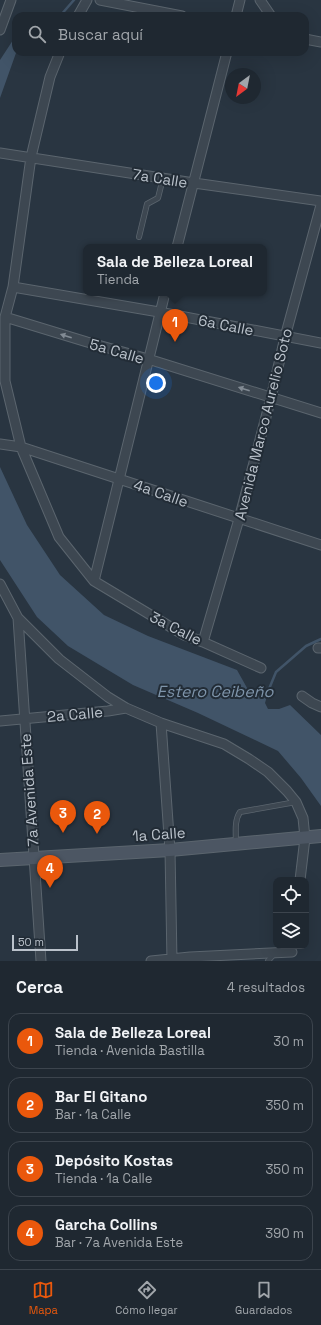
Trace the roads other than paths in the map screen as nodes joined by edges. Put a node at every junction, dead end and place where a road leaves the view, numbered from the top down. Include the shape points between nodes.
1 (11, 0) edge
2 (87, 0) edge
3 (100, 0) edge
4 (240, 0) edge
5 (260, 0) edge
6 (80, 12) edge
7 (162, 12) edge
8 (237, 12) edge
9 (268, 12) edge
10 (0, 30) edge
11 (309, 40) edge
12 (321, 42) edge
13 (58, 56) edge
14 (226, 56) edge
15 (0, 152) edge
16 (31, 157) junction
17 (163, 178) junction
18 (194, 183) junction
19 (321, 201) edge
20 (321, 205) edge
21 (139, 237) dead end
22 (178, 244) edge
23 (13, 287) junction
24 (163, 296) edge
25 (159, 312) junction
26 (5, 317) junction
27 (285, 336) junction
28 (321, 343) edge
29 (148, 359) junction
30 (271, 398) junction
31 (321, 413) edge
32 (0, 444) edge
33 (20, 448) junction
34 (119, 479) junction
35 (239, 519) junction
36 (321, 545) edge
37 (94, 581) junction
38 (0, 584) edge
39 (18, 618) junction
40 (203, 642) junction
41 (262, 668) dead end
42 (302, 696) dead end
43 (321, 707) edge
44 (126, 708) junction
45 (24, 719) junction
46 (0, 721) edge
47 (161, 723) junction
48 (296, 802) junction
49 (321, 836) edge
50 (305, 838) junction
51 (236, 844) junction
52 (170, 850) junction
53 (34, 858) junction
54 (0, 860) edge
55 (300, 877) edge
56 (276, 952) junction
57 (292, 953) edge
58 (191, 959) edge
59 (172, 960) edge
60 (41, 961) edge
61 (151, 961) edge
62 (268, 961) edge

1 - 10 street
2 - 6 street
3 - 7 street
4 - 8 street
5 - 9 street
11 - 12 street
13 - 16 street via 50,77
14 - 18 street
15 - 16 street, 7a Calle
16 - 17 street, 7a Calle
16 - 23 street
17 - 18 street, 7a Calle
17 - 21 lane via 158,198 147,204
18 - 19 street, 7a Calle
18 - 22 street
20 - 27 street, Avenida Marco Aurelio Soto
23 - 25 street, 6a Calle
23 - 26 street
24 - 25 street
25 - 27 street, 6a Calle
25 - 29 street
29 -> 26 street, 5a Calle
26 - 33 street via 5,381
27 - 28 street, 6a Calle
27 - 30 street, Avenida Marco Aurelio Soto
30 -> 29 street, 5a Calle
29 - 34 street
30 - 31 street, 5a Calle
30 - 35 street, Avenida Marco Aurelio Soto
32 - 33 street, 4a Calle
33 - 34 street, 4a Calle
33 - 37 street via 59,537
34 - 35 street, 4a Calle
34 - 37 street
35 - 36 street, 4a Calle
35 - 40 street, Avenida Marco Aurelio Soto
37 - 40 street, 3a Calle via 184,635
38 - 39 street
39 - 44 street via 59,659
39 - 45 street, 7a Avenida Este
40 - 41 street, 3a Calle
42 - 43 street
44 - 45 street, 2a Calle
44 - 47 street
45 - 46 street, 2a Calle
45 - 53 street, 7a Avenida Este
47 - 48 street via 224,744 250,759 268,772
47 - 52 street
48 - 50 street via 303,818
48 - 51 lane via 240,812 236,823
49 - 50 street, 1a Calle
50 - 51 street, 1a Calle
50 - 55 street
51 - 52 street, 1a Calle
52 - 53 street, 1a Calle
52 - 59 street
53 - 54 street, 1a Calle
53 - 60 street, 7a Avenida Este
56 - 57 street
56 - 58 street
56 - 62 lane
58 - 59 street
59 - 61 street

